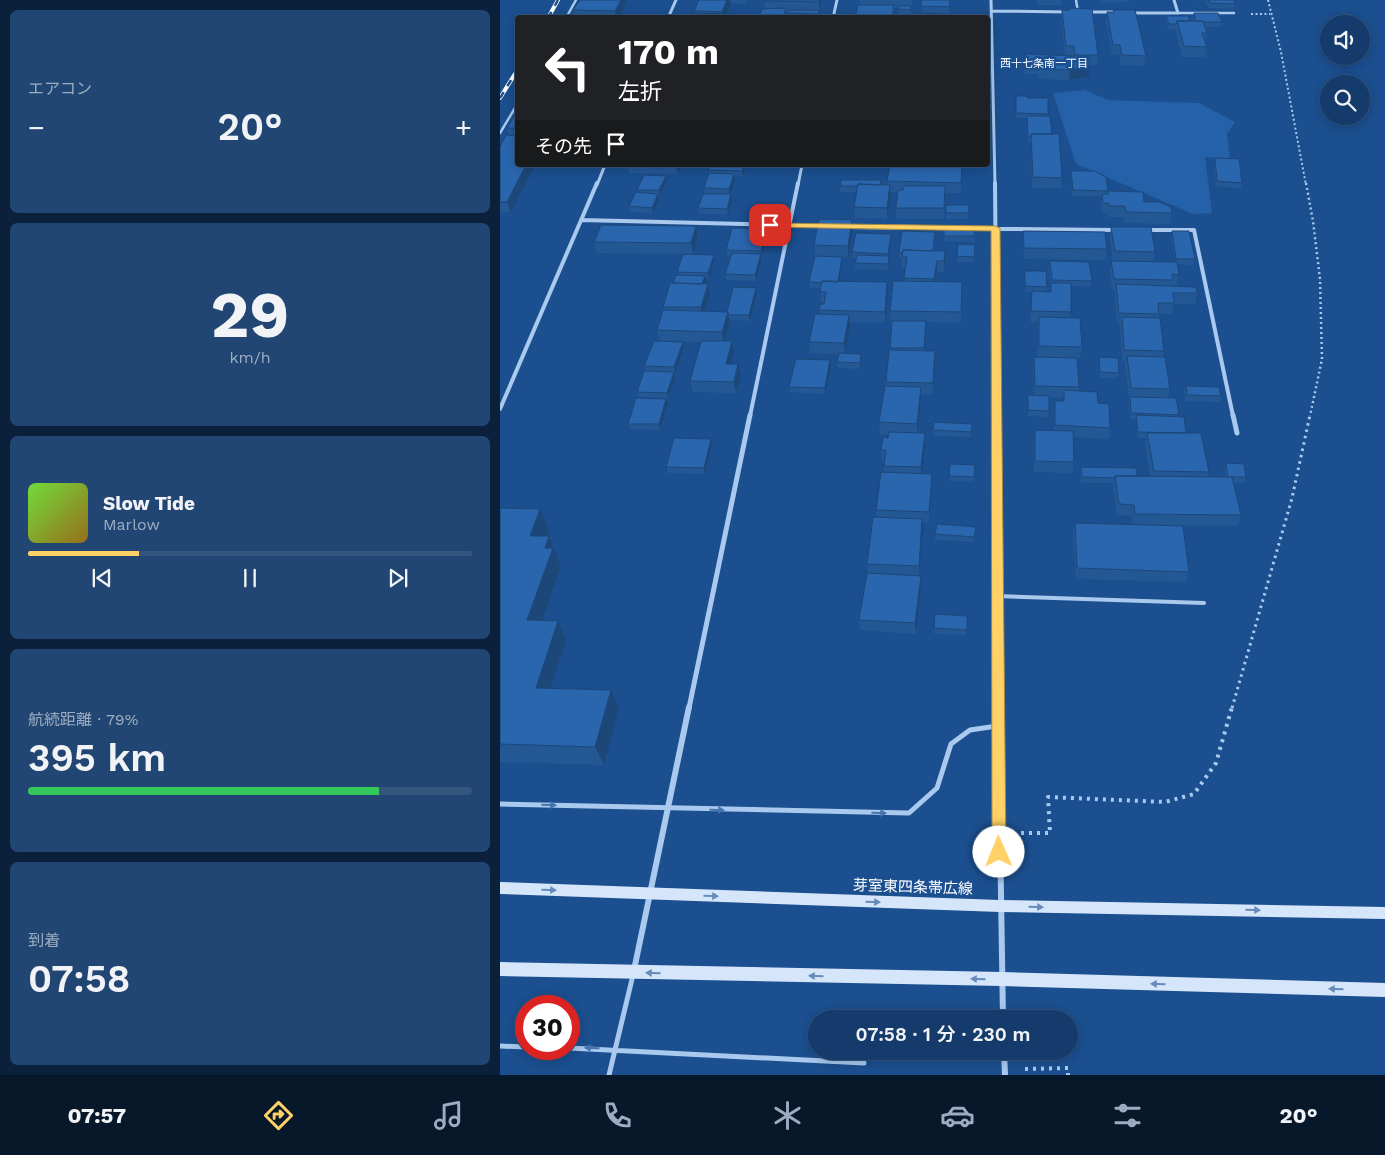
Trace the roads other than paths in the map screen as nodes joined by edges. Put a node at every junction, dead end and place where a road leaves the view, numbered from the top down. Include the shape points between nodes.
1 (576, 0) edge
2 (676, 0) edge
3 (837, 0) edge
4 (991, 0) edge
5 (1076, 0) edge
6 (1174, 0) edge
7 (992, 11) junction
8 (1078, 12) junction
9 (1114, 12) edge
10 (1124, 12) edge
11 (1178, 13) junction
12 (1234, 13) edge
13 (568, 15) edge
14 (669, 15) edge
15 (834, 15) edge
16 (515, 108) edge
17 (500, 133) edge
18 (604, 167) edge
19 (802, 167) edge
20 (581, 220) junction
21 (788, 226) junction
22 (828, 226) edge
23 (838, 226) edge
24 (995, 228) junction
25 (1125, 230) edge
26 (1135, 230) edge
27 (500, 409) edge
28 (1238, 433) dead end
29 (997, 596) junction
30 (1204, 603) dead end
31 (997, 726) junction
32 (500, 804) edge
33 (668, 809) junction
34 (500, 888) edge
35 (650, 894) junction
36 (1000, 906) junction
37 (1385, 913) edge
38 (500, 969) edge
39 (634, 973) junction
40 (1002, 979) junction
41 (1385, 990) edge
42 (1003, 1010) edge
43 (500, 1046) edge
44 (515, 1047) edge
45 (580, 1048) edge
46 (615, 1048) junction
47 (864, 1064) dead end
48 (609, 1075) edge

1 - 13 lane
2 - 14 street
3 - 15 street
4 - 7 street
5 - 8 lane
6 - 11 street
7 - 8 street
7 - 24 street
8 - 9 street
10 - 11 street
11 - 12 lane
16 - 17 lane
18 - 20 street
19 - 21 street
20 - 21 street
20 - 27 street
21 - 22 street
21 - 33 street
23 - 24 street
24 - 25 street
24 - 29 street
26 - 28 street via 1194,230
29 - 30 lane
29 - 31 street
33 -> 31 lane via 909,813 937,788 951,744 970,730
31 - 36 street
32 -> 33 lane
33 - 35 street
34 -> 35 main road, 芽室東四条帯広線
35 -> 36 main road, 芽室東四条帯広線
35 - 39 street
36 -> 37 main road, 芽室東四条帯広線
36 - 40 street
38 - 39 main road
40 -> 39 main road
39 - 46 lane
41 -> 40 main road
40 - 42 street
43 - 44 lane
46 -> 45 lane
46 - 47 lane
46 - 48 lane

